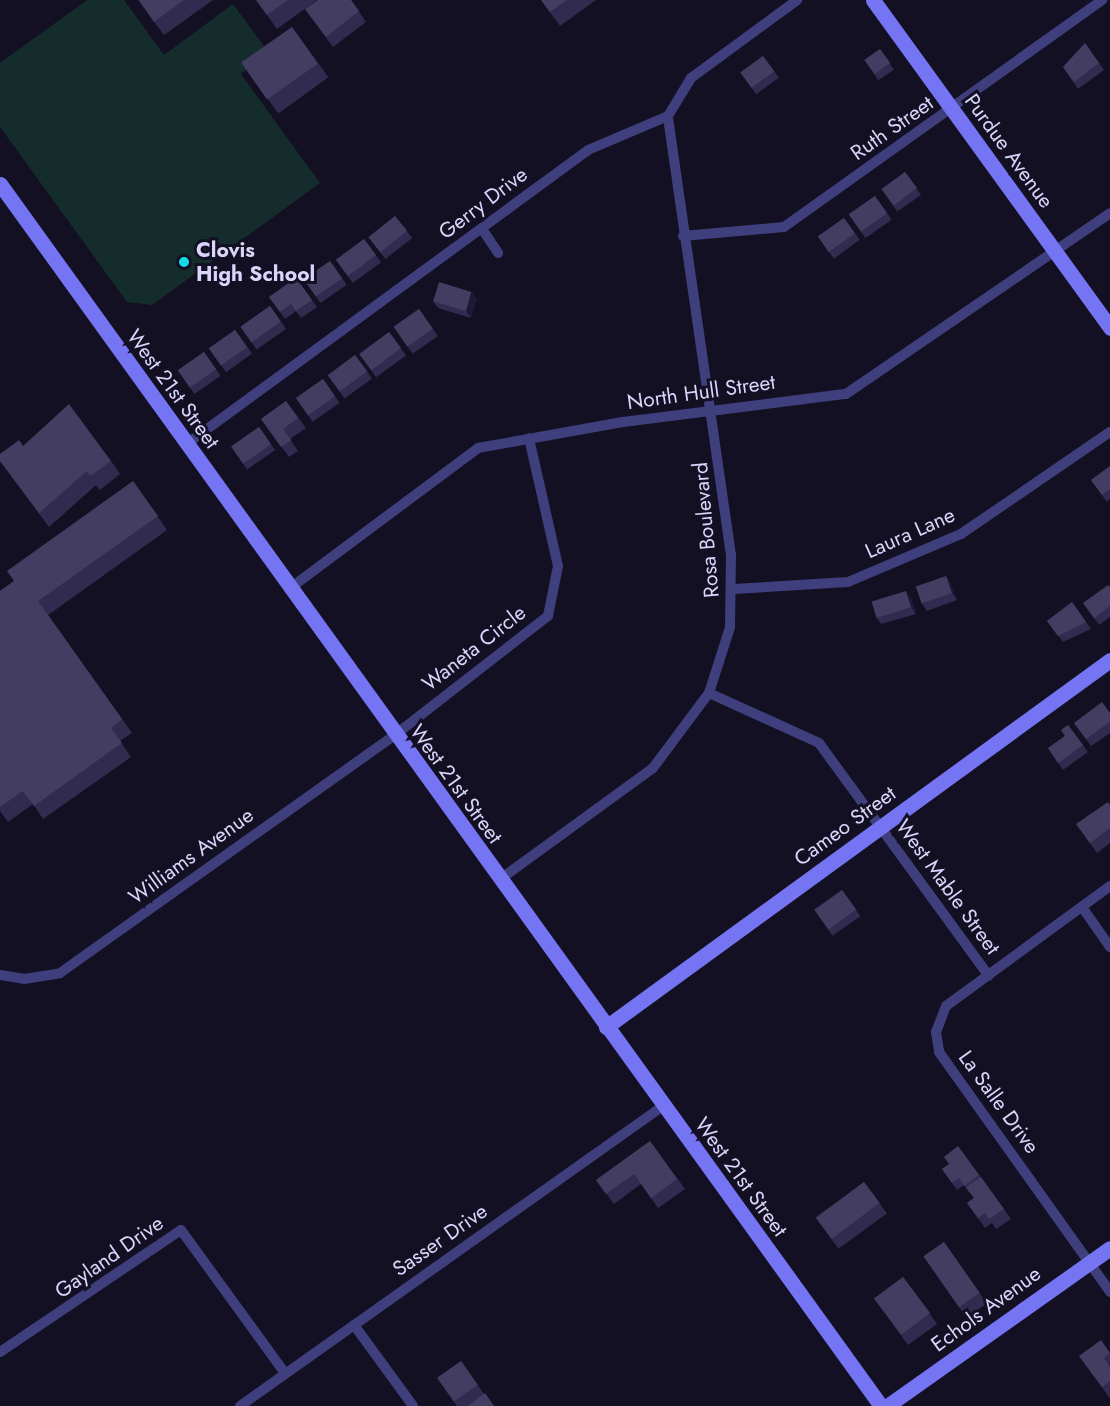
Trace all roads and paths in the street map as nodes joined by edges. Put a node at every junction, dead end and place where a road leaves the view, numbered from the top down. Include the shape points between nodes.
1 (798, 0) edge
2 (873, 0) edge
3 (1102, 0) edge
4 (952, 110) junction
5 (668, 116) junction
6 (0, 184) edge
7 (1110, 213) edge
8 (482, 229) junction
9 (683, 236) junction
10 (1056, 252) junction
11 (498, 253) dead end
12 (1110, 328) edge
13 (713, 412) junction
14 (1110, 432) edge
15 (529, 438) junction
16 (188, 443) junction
17 (289, 589) junction
18 (734, 589) junction
19 (1110, 660) edge
20 (709, 693) junction
21 (395, 735) junction
22 (880, 827) junction
23 (499, 880) junction
24 (1110, 886) edge
25 (1082, 907) junction
26 (1110, 947) edge
27 (0, 975) edge
28 (988, 976) junction
29 (606, 1027) junction
30 (663, 1106) junction
31 (1110, 1248) edge
32 (1089, 1262) junction
33 (1110, 1292) edge
34 (354, 1325) junction
35 (0, 1352) edge
36 (285, 1373) junction
37 (240, 1406) edge
38 (413, 1406) edge
39 (881, 1406) edge
40 (887, 1406) edge

1 - 5 street via 691,78
2 - 4 main road, Purdue Avenue
3 - 4 street, Ruth Street
4 - 9 street, Ruth Street via 784,227
4 - 10 main road, Purdue Avenue
5 - 8 street, Gerry Drive via 588,150
5 - 9 street, Rosa Boulevard
6 - 16 main road, West 21st Street
7 - 10 street, North Hull Street
8 - 11 street
8 - 16 street, Gerry Drive
9 - 13 street, Rosa Boulevard
10 - 12 main road, Purdue Avenue
10 - 13 street, North Hull Street via 846,394
13 - 15 street, North Hull Street
13 - 18 street, Rosa Boulevard
14 - 18 street, Laura Lane via 961,534 848,582
15 - 17 street, North Hull Street via 478,448
15 - 21 street, Waneta Circle via 558,566 548,616
16 - 17 main road, West 21st Street
17 - 21 main road, West 21st Street
18 - 20 street, Rosa Boulevard via 730,627
19 - 22 main road, Cameo Street
20 - 22 street, West Mable Street via 819,743
20 - 23 street, Rosa Boulevard via 653,768
21 - 23 main road, West 21st Street
21 - 27 street, Williams Avenue via 54,976
22 - 28 street, West Mable Street
22 - 29 main road, Cameo Street
23 - 29 main road, West 21st Street
24 - 25 street, La Salle Drive
25 - 26 street
25 - 28 street, La Salle Drive
28 - 32 street, La Salle Drive via 946,1006 936,1032 939,1052
29 - 30 main road, West 21st Street
30 - 34 street, Sasser Drive
30 - 39 main road, West 21st Street
31 - 32 main road, Echols Avenue
32 - 33 street, La Salle Drive
32 - 40 main road, Echols Avenue
34 - 36 street, Sasser Drive
34 - 38 street
35 - 36 street, Gayland Drive via 182,1230
36 - 37 street, Sasser Drive

